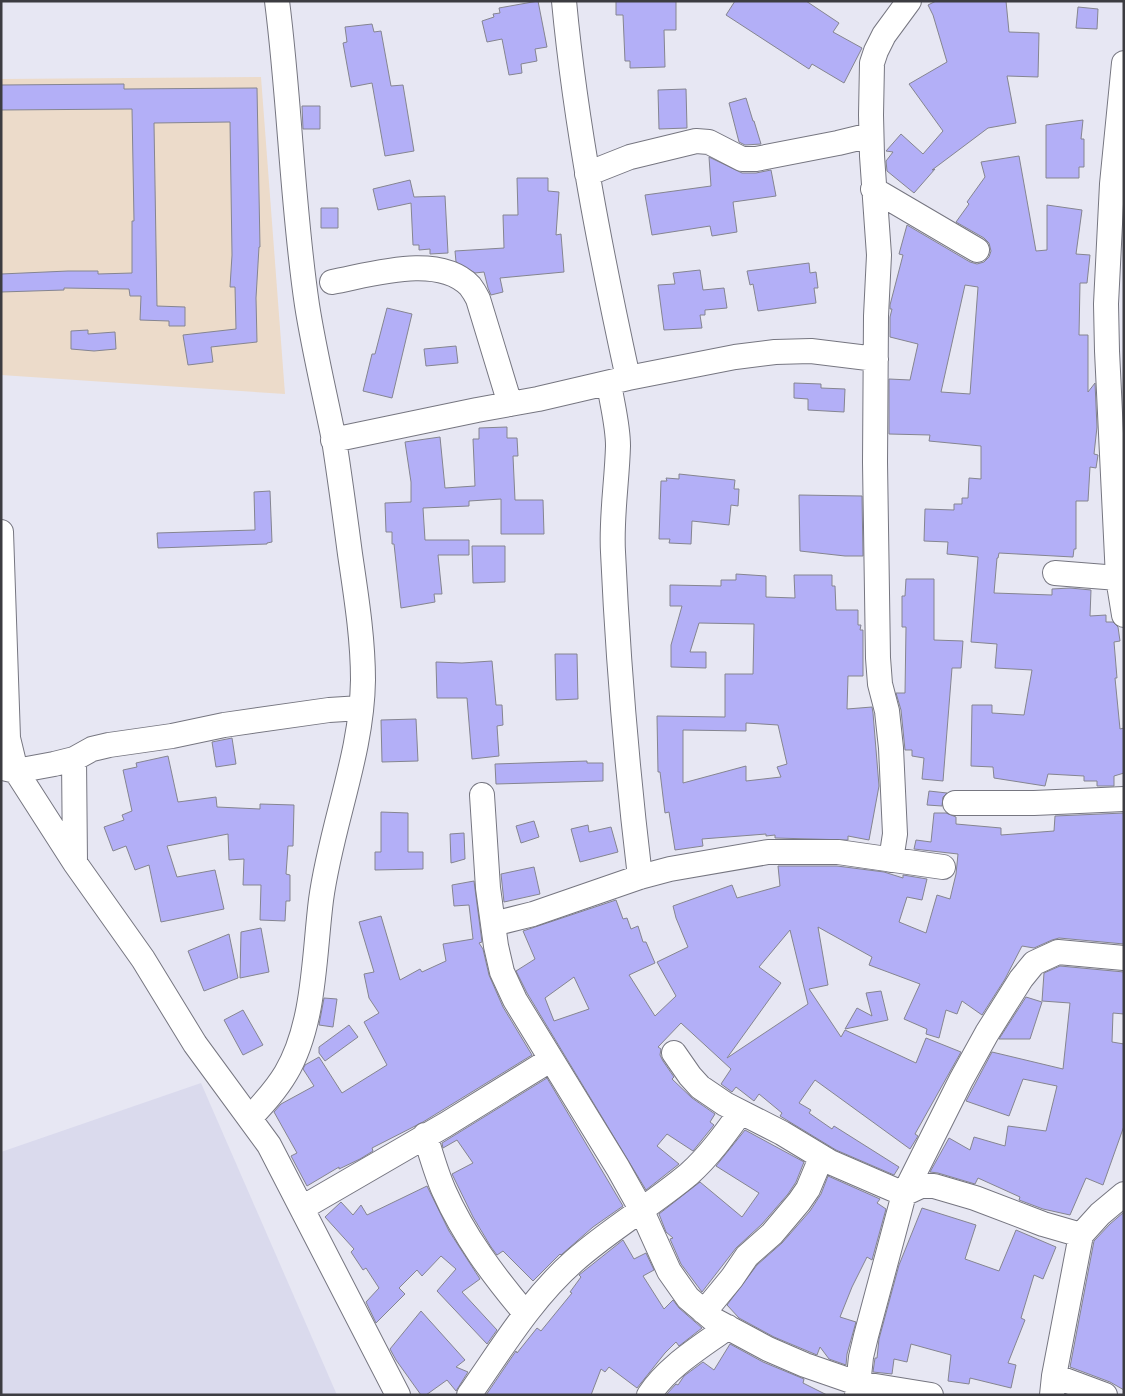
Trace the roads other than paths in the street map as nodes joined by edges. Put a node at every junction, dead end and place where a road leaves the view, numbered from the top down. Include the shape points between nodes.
1 (277, 1) edge
2 (564, 1) edge
3 (909, 1) edge
4 (1124, 63) edge
5 (871, 135) junction
6 (587, 174) junction
7 (873, 190) junction
8 (977, 250) dead end
9 (332, 282) dead end
10 (1115, 307) edge
11 (876, 359) junction
12 (618, 380) junction
13 (510, 404) junction
14 (334, 440) junction
15 (1120, 518) edge
16 (1, 532) edge
17 (1055, 573) dead end
18 (1118, 578) junction
19 (1124, 615) edge
20 (361, 708) junction
21 (74, 759) junction
22 (9, 769) edge
23 (482, 795) dead end
24 (1124, 799) edge
25 (955, 803) dead end
26 (891, 860) junction
27 (75, 863) junction
28 (943, 867) dead end
29 (640, 877) junction
30 (493, 924) junction
31 (1124, 958) edge
32 (674, 1053) dead end
33 (550, 1060) junction
34 (740, 1113) junction
35 (250, 1118) junction
36 (425, 1136) junction
37 (821, 1158) junction
38 (904, 1194) junction
39 (1124, 1194) edge
40 (302, 1208) junction
41 (641, 1209) junction
42 (1081, 1235) junction
43 (525, 1312) junction
44 (704, 1312) junction
45 (728, 1327) junction
46 (1053, 1386) edge
47 (857, 1389) edge
48 (398, 1395) edge
49 (469, 1395) edge
50 (649, 1395) edge
51 (931, 1395) edge
52 (1105, 1395) edge

1 - 14 street via 307,304
2 - 6 street
3 - 5 street via 884,35 872,63
4 - 10 street via 1112,184
5 - 6 street via 756,159 738,157 720,146 696,141 630,158
5 - 7 street
6 - 12 street via 609,292
7 - 8 street
7 - 11 street via 879,255
9 - 13 street via 420,268 456,276 470,286 478,299
10 - 15 street via 1107,351
11 - 12 street via 811,351 775,352
11 - 26 street via 878,650 880,684 892,748 895,834
12 - 13 street
12 - 29 street via 613,550 628,782
13 - 14 street
14 - 20 street via 356,591 363,678
15 - 18 street
16 - 22 street
17 - 18 street
18 - 19 street
20 - 21 street via 266,719 108,745
20 - 35 street via 358,738 333,833 303,1032 287,1071
21 - 22 street
21 - 27 street
22 - 27 street
23 - 30 street
24 - 25 street
26 - 28 street
26 - 29 street via 838,852 768,852
27 - 35 street via 143,959 195,1044
29 - 30 street via 533,914
30 - 33 street via 502,972
31 - 38 street via 1058,952 1034,964 1021,979 972,1060
32 - 34 street via 700,1087
33 - 36 street
33 - 41 street
34 - 37 street via 782,1133
34 - 41 street via 722,1140 690,1173
35 - 40 street via 269,1145
36 - 40 street
36 - 43 street via 443,1190 470,1240
37 - 38 street
37 - 44 street via 799,1202 772,1234 747,1256
38 - 42 street via 921,1186 934,1186
38 - 47 street via 866,1336
39 - 42 street
40 - 48 street
41 - 43 street via 573,1262
41 - 44 street via 669,1272 688,1298
42 - 46 street
43 - 49 street
44 - 45 street
45 - 47 street via 768,1349
45 - 50 street via 693,1352
46 - 52 street
47 - 51 street

